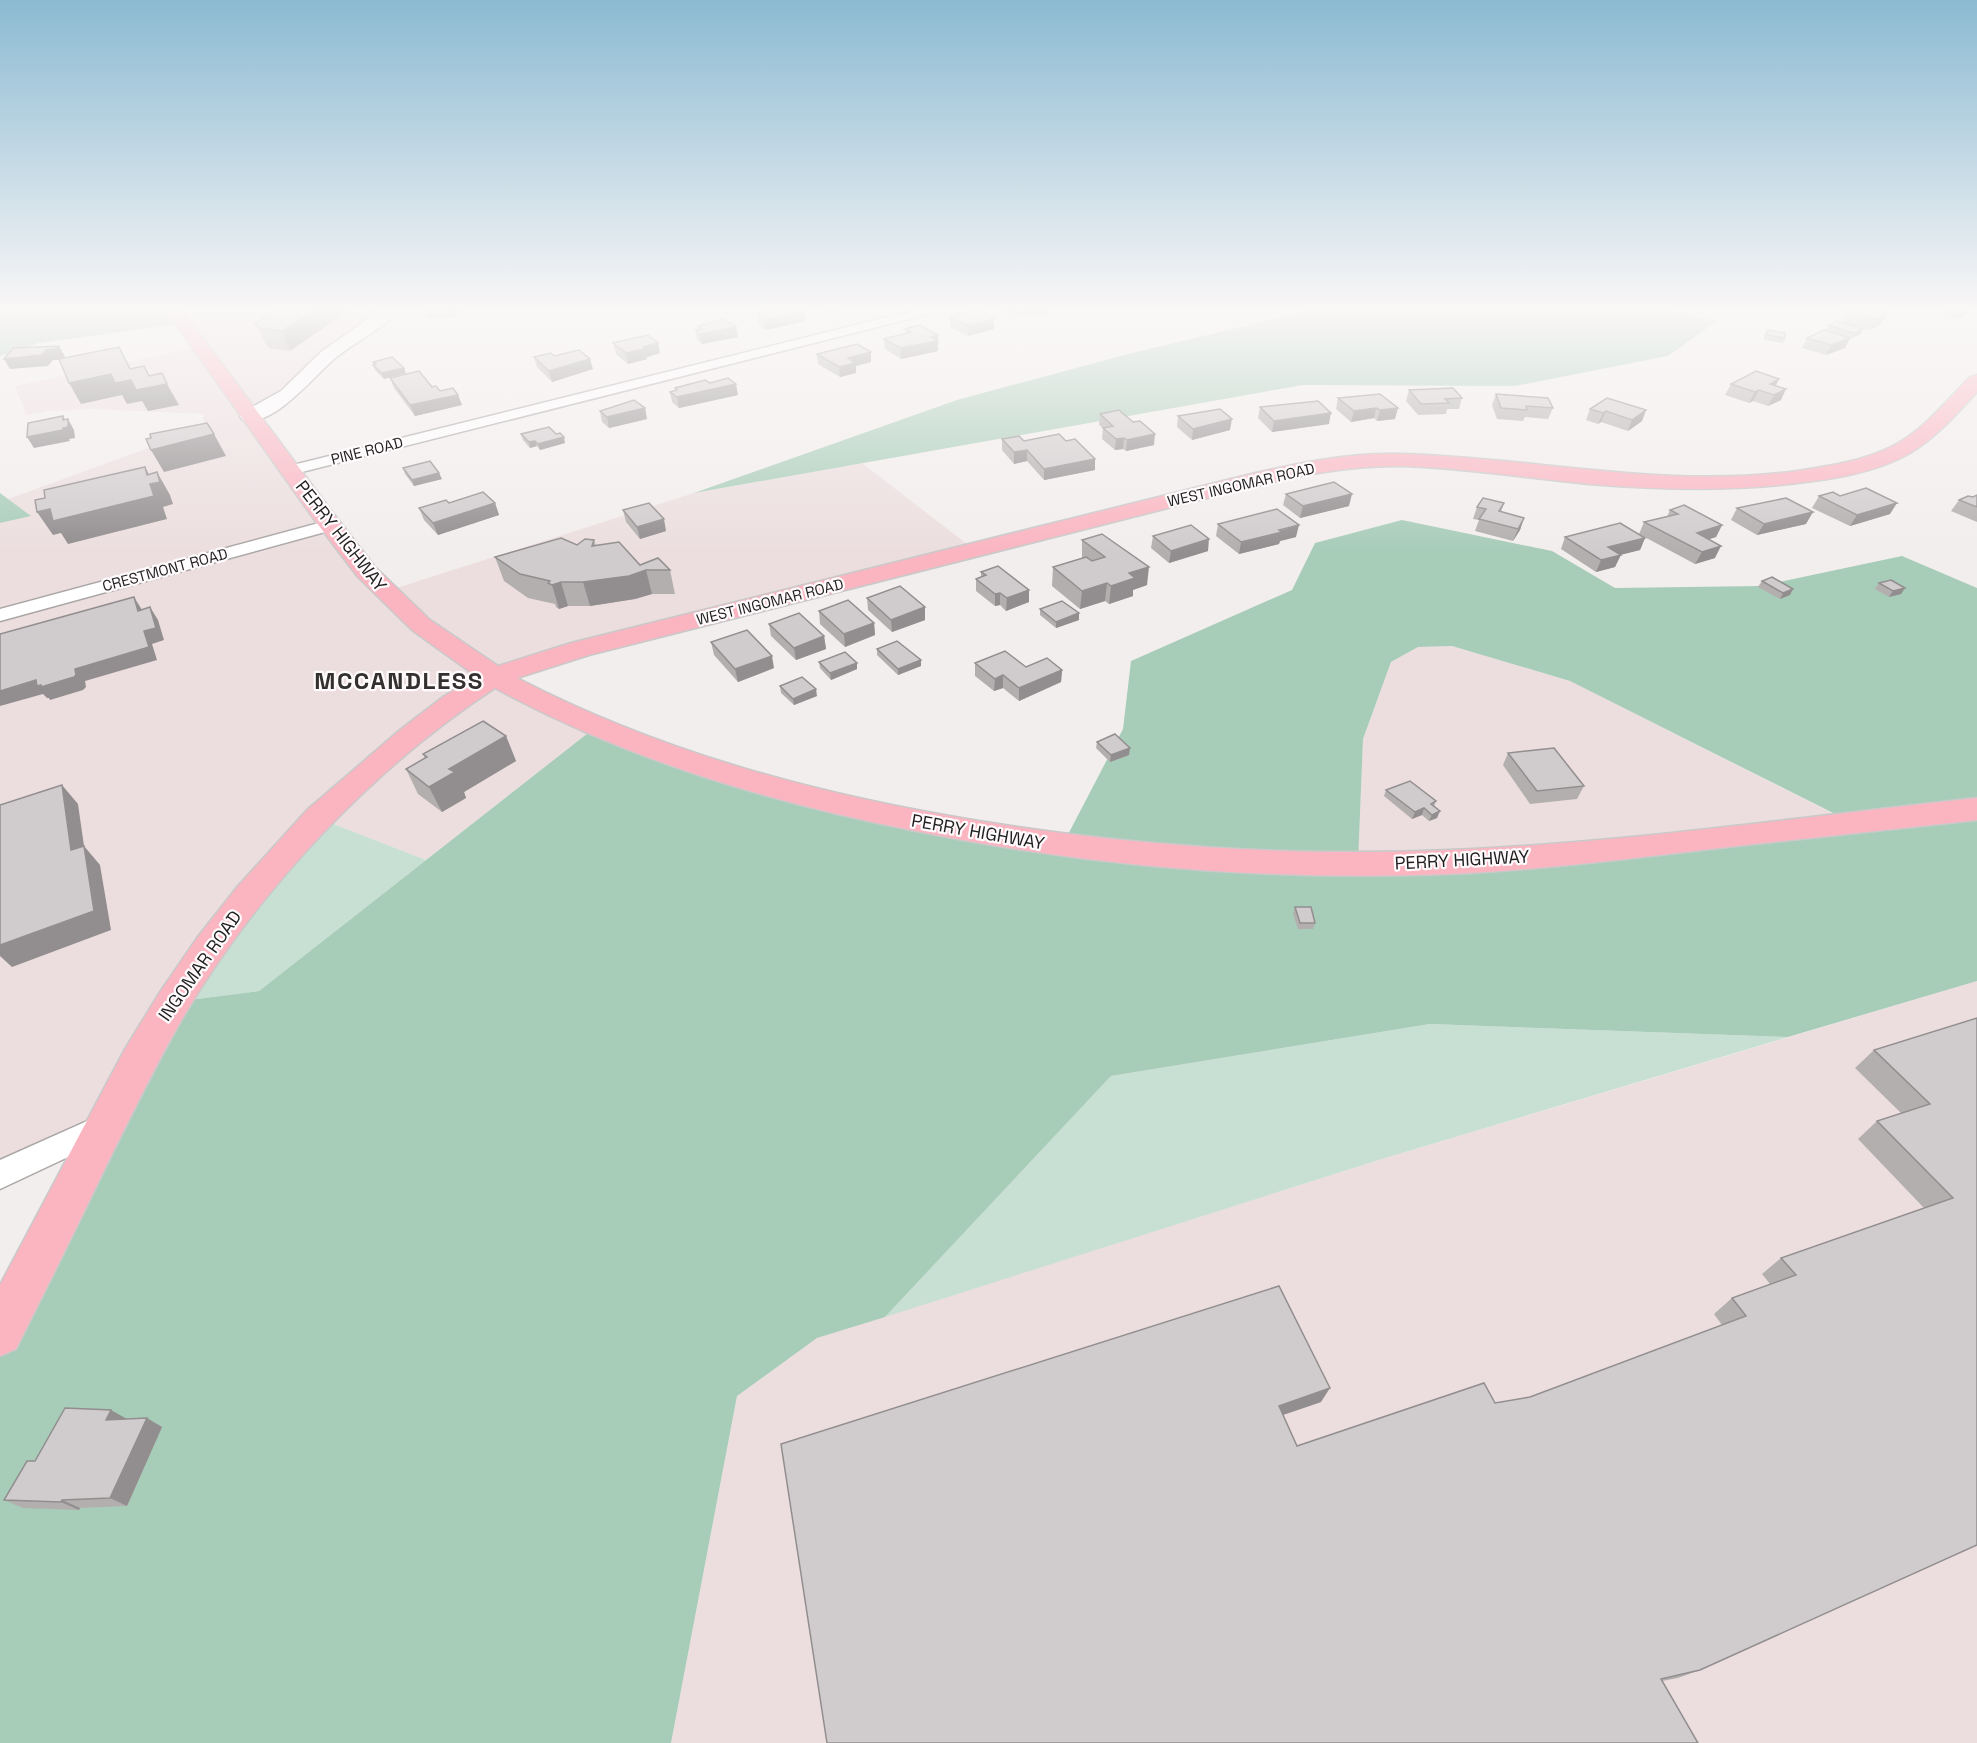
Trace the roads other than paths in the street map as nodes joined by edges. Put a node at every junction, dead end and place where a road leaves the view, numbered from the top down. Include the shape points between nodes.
1 (232, 390) edge
2 (293, 390) edge
3 (608, 390) edge
4 (1968, 390) edge
5 (250, 416) junction
6 (290, 470) junction
7 (330, 525) junction
8 (0, 615) edge
9 (495, 676) junction
10 (1977, 809) edge
11 (105, 1126) junction
12 (0, 1175) edge
13 (0, 1333) edge

1 - 5 main road, PERRY HIGHWAY
2 - 5 street
3 - 6 street, PINE ROAD
4 - 9 main road, WEST INGOMAR ROAD via 1911,444 1834,472 1772,481 1707,484 1406,461 1334,464 1193,495 580,649
5 - 6 main road, PERRY HIGHWAY
6 - 7 main road, PERRY HIGHWAY
7 - 8 street, CRESTMONT ROAD
7 - 9 main road, PERRY HIGHWAY via 366,573 402,609
9 - 10 main road, PERRY HIGHWAY via 630,740 775,789 941,827 1136,854 1284,863 1470,861
9 - 11 main road, INGOMAR ROAD via 453,703 366,775 318,818 250,895 173,1002
11 - 12 street
11 - 13 main road, INGOMAR ROAD

